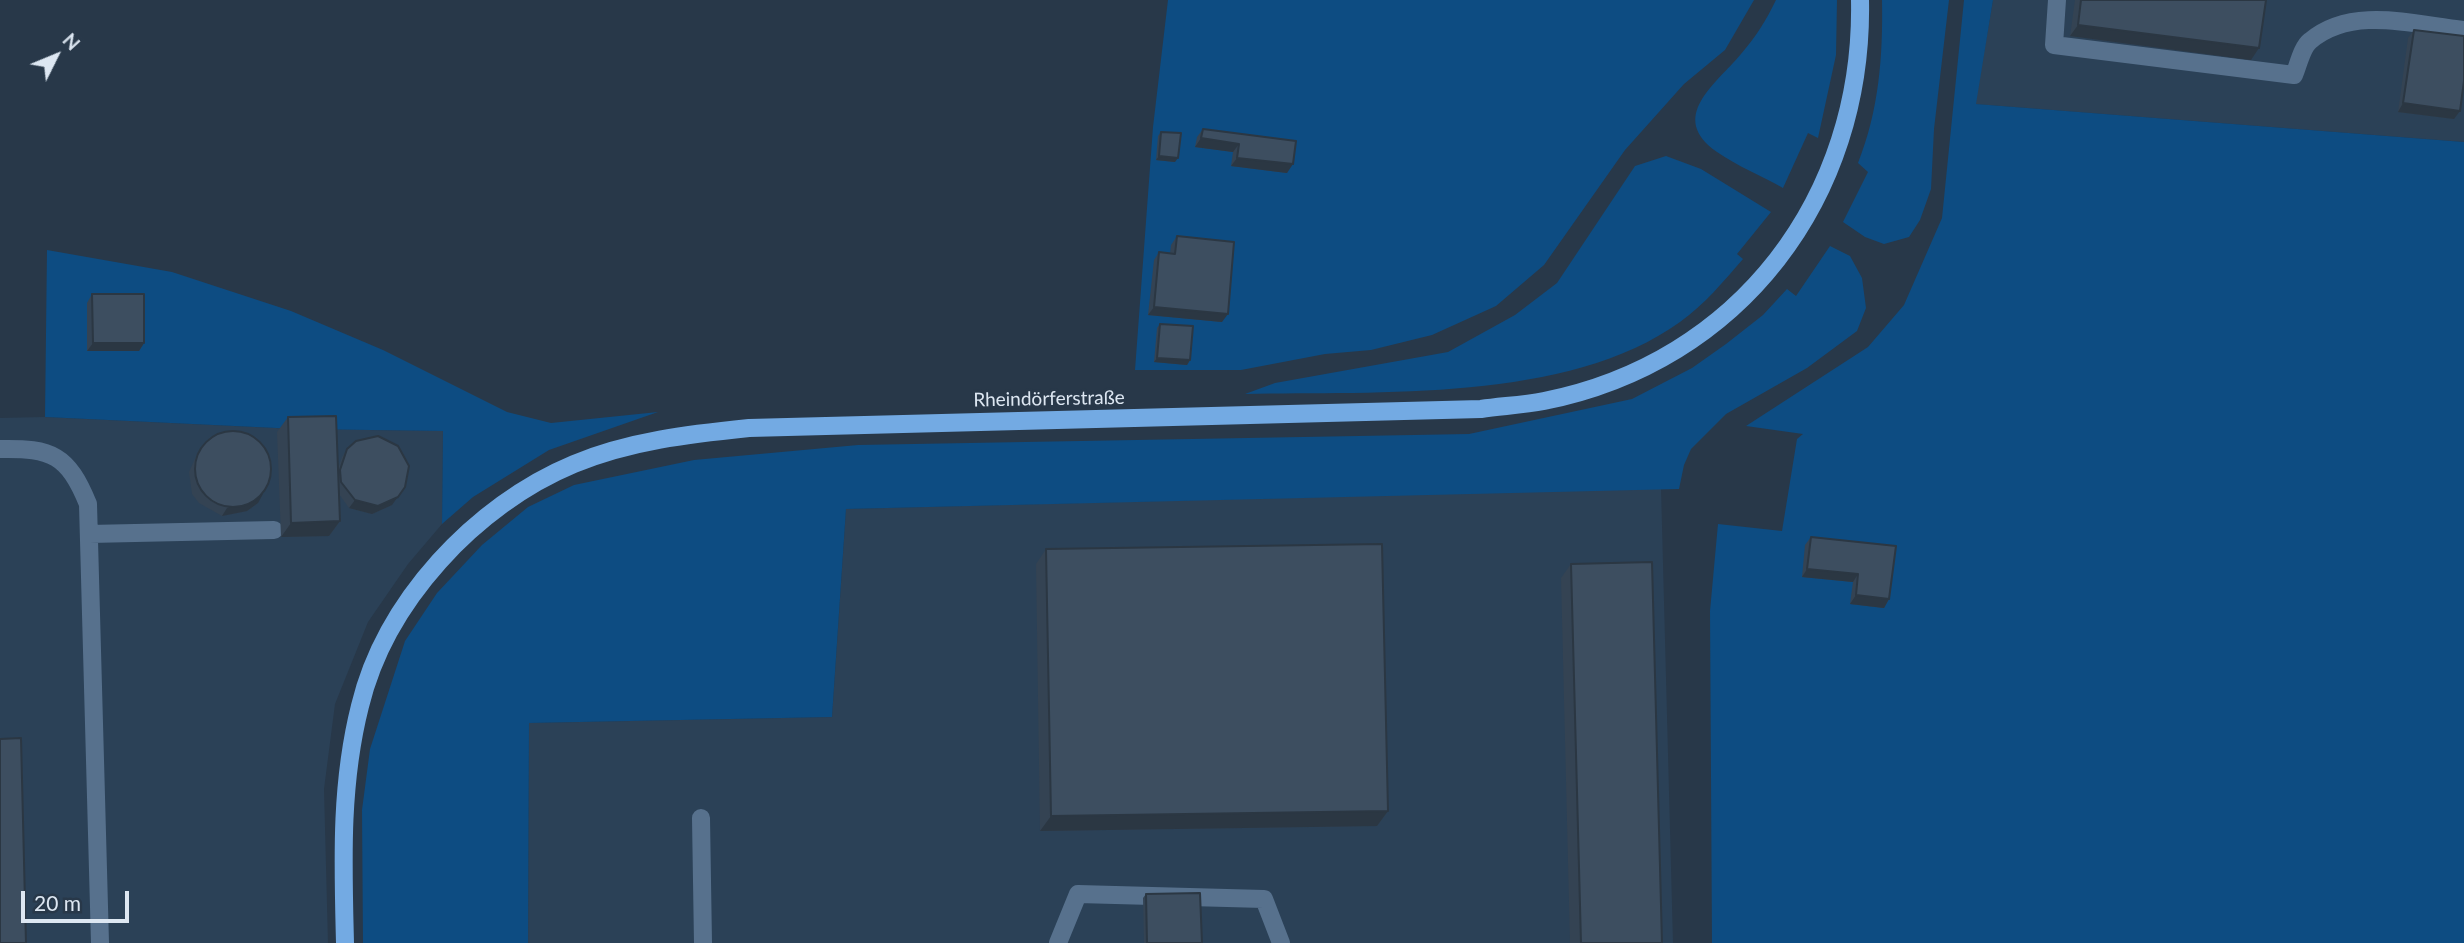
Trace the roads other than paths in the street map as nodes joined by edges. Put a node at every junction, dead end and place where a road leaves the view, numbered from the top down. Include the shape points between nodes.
1 (1860, 0) edge
2 (2057, 0) edge
3 (2464, 30) edge
4 (0, 449) edge
5 (274, 530) dead end
6 (89, 534) junction
7 (701, 818) dead end
8 (100, 943) edge
9 (345, 943) edge
10 (703, 943) edge
11 (1058, 943) edge
12 (1281, 943) edge

1 - 9 main road, Rheindörferstraße via 1857,69 1839,151 1817,199 1767,276 1721,319 1666,355 1606,383 1544,401 1481,409 749,428 624,448 573,464 525,490 450,551 422,583 376,660 360,704 342,819
2 - 3 lane via 2054,45 2294,75 2308,42 2346,22 2365,19
4 - 6 lane via 33,448 55,456 76,475 88,504
5 - 6 lane
6 - 8 lane
7 - 10 lane
11 - 12 lane via 1078,894 1264,899

